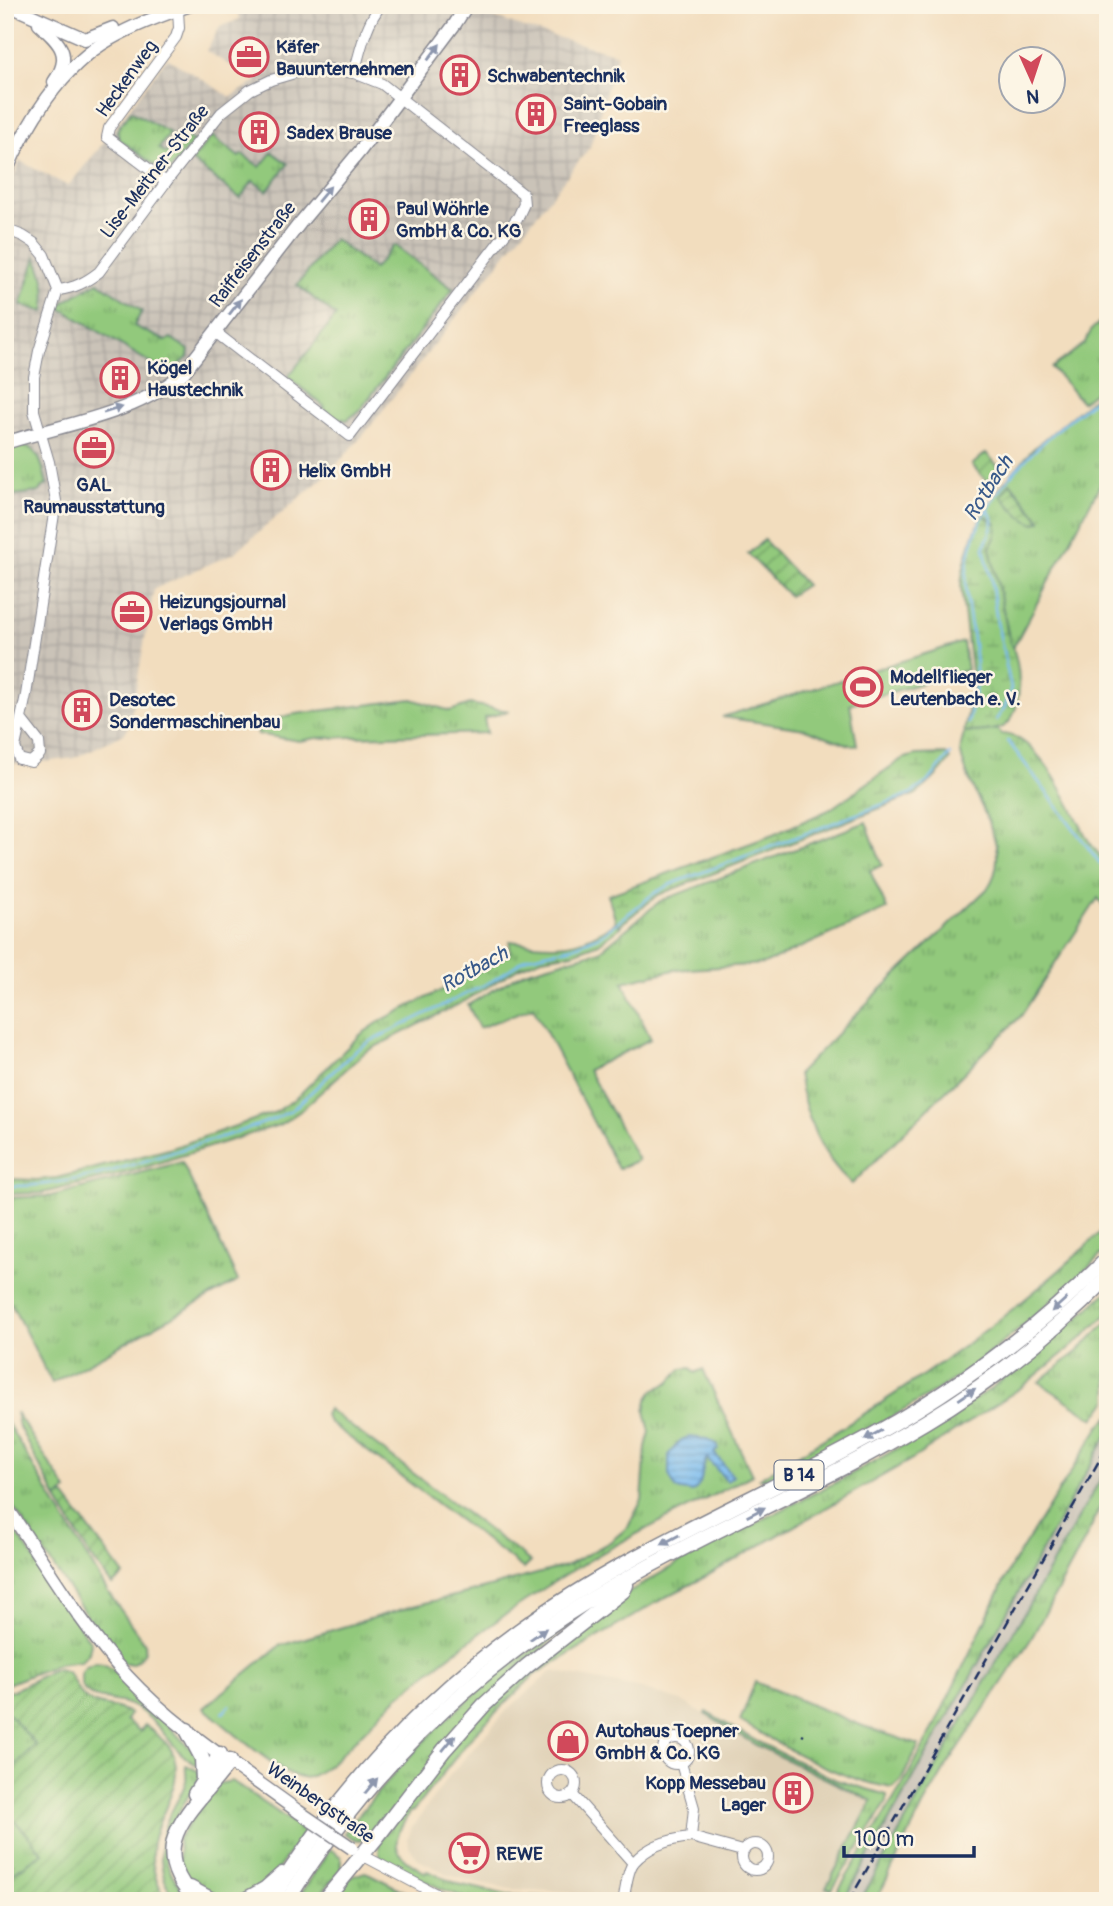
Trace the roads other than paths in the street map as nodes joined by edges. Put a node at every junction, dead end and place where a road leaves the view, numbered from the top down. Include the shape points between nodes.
1 (8, 5) edge
2 (381, 5) edge
3 (467, 5) edge
4 (184, 8) edge
5 (31, 17) junction
6 (140, 23) junction
7 (354, 73) junction
8 (49, 95) junction
9 (400, 97) junction
10 (5, 139) edge
11 (20, 143) junction
12 (5, 174) edge
13 (166, 182) junction
14 (5, 229) edge
15 (58, 290) junction
16 (215, 332) junction
17 (40, 432) junction
18 (5, 443) edge
19 (21, 719) dead end
20 (1108, 1258) edge
21 (1108, 1278) edge
22 (5, 1506) edge
23 (634, 1574) junction
24 (187, 1730) junction
25 (225, 1757) junction
26 (681, 1763) dead end
27 (203, 1780) junction
28 (572, 1794) dead end
29 (186, 1814) junction
30 (691, 1837) junction
31 (742, 1851) dead end
32 (357, 1852) junction
33 (294, 1862) junction
34 (633, 1863) junction
35 (185, 1884) junction
36 (197, 1901) edge
37 (214, 1901) edge
38 (243, 1901) edge
39 (271, 1901) edge
40 (287, 1901) edge
41 (324, 1901) edge
42 (457, 1901) edge
43 (623, 1901) edge

1 - 5 main road
2 - 7 street via 366,29
9 -> 3 main road, Raiffeisenstraße
4 - 6 main road
4 - 13 street, Heckenweg via 176,37 107,137
5 - 6 main road via 85,39 123,23
5 - 8 main road via 64,53
6 - 8 main road via 83,57
7 - 9 street, Lise-Meitner-Straße
7 - 13 street, Lise-Meitner-Straße via 305,70 250,90 221,113
8 - 11 main road
16 -> 9 main road, Raiffeisenstraße
9 - 16 street, Lise-Meitner-Straße via 519,189 524,204 350,436
10 - 11 street
11 - 12 main road
13 - 15 street, Lise-Meitner-Straße via 99,272 85,283
14 - 15 street via 34,243
15 - 17 street via 34,377 34,411
17 -> 16 main road, Raiffeisenstraße via 148,398 184,372
17 - 18 main road, Raiffeisenstraße
17 - 19 street via 56,501
20 -> 33 highway, B 14 via 1024,1335 948,1390 852,1447 629,1561 521,1629 462,1675 394,1739
23 -> 21 highway, B 14 via 927,1420 1047,1335
22 - 24 main road, Weinbergstraße via 106,1651 144,1693
32 -> 23 highway via 464,1726 527,1666 623,1591
40 -> 23 highway, B 14 via 349,1811 444,1710 523,1645
24 - 25 main road, Weinbergstraße
24 - 27 highway via 202,1758
25 - 27 highway
25 - 29 highway
25 - 32 main road, Weinbergstraße, bridge
26 - 30 street via 692,1795
27 - 29 highway
28 - 34 street
29 - 35 highway via 175,1832 172,1850
30 - 31 street
30 - 34 street via 668,1840
32 - 41 highway
32 - 42 street, Weinbergstraße
33 - 38 highway via 265,1889
33 - 39 highway, B 14
34 - 43 street
35 - 36 highway
35 - 37 highway

